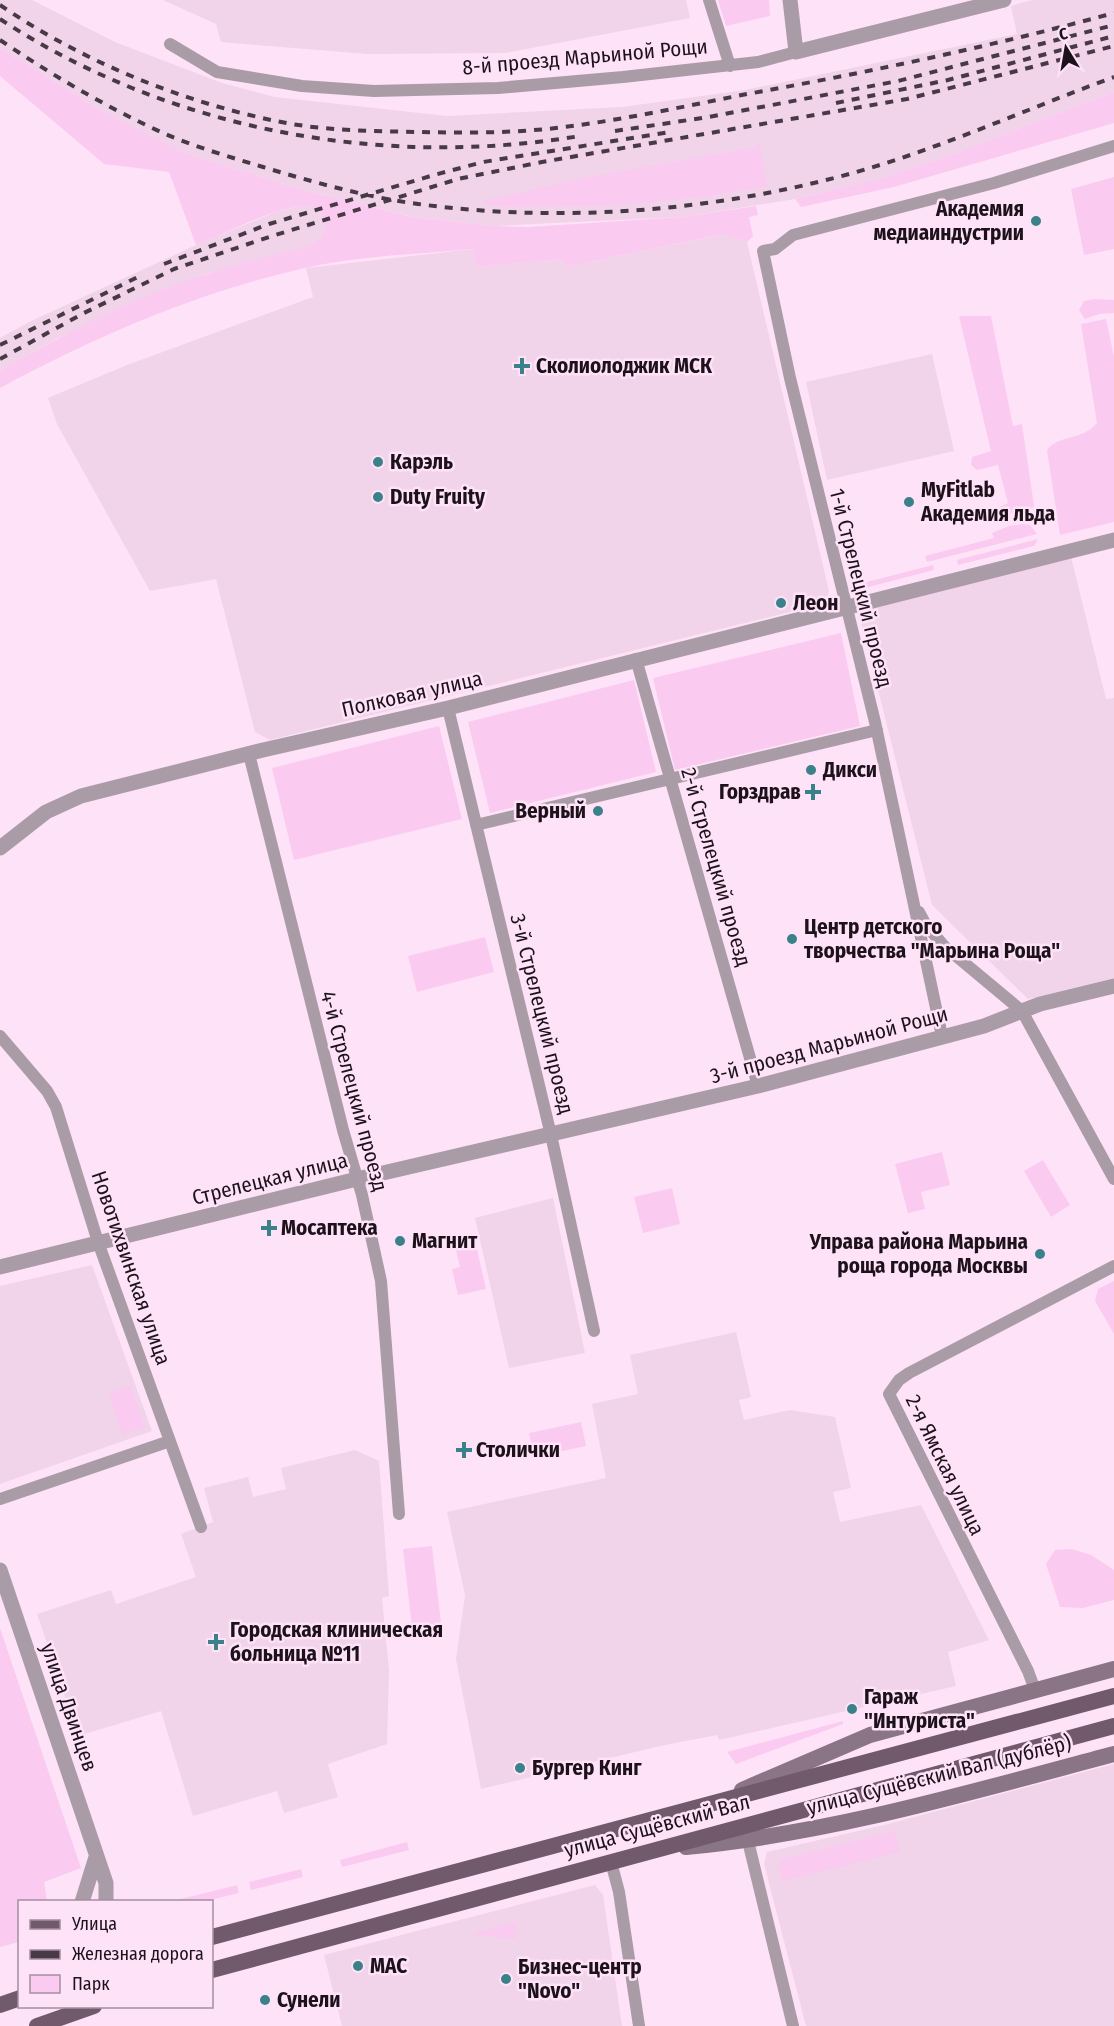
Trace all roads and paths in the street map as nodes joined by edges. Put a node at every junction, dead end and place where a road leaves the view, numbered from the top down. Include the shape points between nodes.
1 (709, 0) edge
2 (790, 0) edge
3 (1005, 0) edge
4 (978, 4) edge
5 (170, 44) dead end
6 (796, 52) junction
7 (729, 66) junction
8 (1114, 146) edge
9 (1114, 540) edge
10 (847, 607) junction
11 (636, 659) junction
12 (448, 708) junction
13 (877, 730) junction
14 (249, 754) junction
15 (670, 777) junction
16 (476, 825) junction
17 (0, 848) edge
18 (915, 902) junction
19 (1114, 987) edge
20 (1022, 1011) junction
21 (0, 1036) edge
22 (942, 1036) junction
23 (758, 1086) junction
24 (551, 1135) junction
25 (357, 1179) junction
26 (1114, 1179) edge
27 (98, 1242) junction
28 (1114, 1266) edge
29 (0, 1267) edge
30 (594, 1331) dead end
31 (170, 1441) junction
32 (0, 1499) edge
33 (399, 1514) dead end
34 (201, 1527) dead end
35 (0, 1570) edge
36 (1114, 1669) edge
37 (1035, 1690) junction
38 (1114, 1696) edge
39 (1114, 1726) edge
40 (1114, 1754) edge
41 (722, 1799) junction
42 (748, 1841) junction
43 (667, 1848) junction
44 (96, 1857) junction
45 (611, 1862) junction
46 (83, 1900) edge
47 (106, 1900) edge
48 (213, 1937) edge
49 (213, 1970) edge
50 (18, 1993) edge
51 (18, 1999) edge
52 (0, 2005) edge
53 (91, 2008) edge
54 (37, 2026) edge
55 (639, 2026) edge
56 (793, 2026) edge

1 - 7 street
2 - 6 street
3 - 4 street, 8-й проезд Марьиной Рощи
4 - 6 street, 8-й проезд Марьиной Рощи
5 - 7 street, 8-й проезд Марьиной Рощи via 217,72 302,86 374,91 498,88
6 - 7 street, 8-й проезд Марьиной Рощи
8 - 10 street, 1-й Стрелецкий проезд via 994,183 794,235 775,249 763,251
9 - 10 street, Полковая улица
10 - 11 street, Полковая улица
10 - 13 street, 1-й Стрелецкий проезд
11 - 12 street, Полковая улица
11 - 15 street, 2-й Стрелецкий проезд
12 - 14 street, Полковая улица
12 - 16 street, 3-й Стрелецкий проезд
13 - 15 street
13 - 18 street, 1-й Стрелецкий проезд
14 - 17 street, Полковая улица via 65,802
14 - 25 street, 4-й Стрелецкий проезд
15 - 16 street
15 - 23 street, 2-й Стрелецкий проезд
16 - 24 street, 3-й Стрелецкий проезд
18 - 20 street, 1-й Стрелецкий проезд via 926,925 944,946
18 - 22 street, 1-й Стрелецкий проезд
19 - 20 street, 3-й проезд Марьиной Рощи
20 - 22 street, 3-й проезд Марьиной Рощи
20 - 26 street
21 - 27 street, Новотихвинская улица via 56,1107
22 - 23 street, 3-й проезд Марьиной Рощи
23 - 24 street, 3-й проезд Марьиной Рощи
24 - 25 street, Стрелецкая улица
24 - 30 street, 3-й Стрелецкий проезд
25 - 27 street, Стрелецкая улица
25 - 33 street, 4-й Стрелецкий проезд via 381,1281
27 - 29 street, Стрелецкая улица
27 - 31 street, Новотихвинская улица
28 - 37 street, 2-я Ямская улица via 909,1373 889,1394
31 - 32 street
31 - 34 street, Новотихвинская улица
35 - 44 street, улица Двинцев
36 - 37 main road, улица Сущёвский Вал (дублёр)
37 - 41 main road, улица Сущёвский Вал (дублёр) via 849,1742
38 - 41 main road, улица Сущёвский Вал
39 - 43 main road, улица Сущёвский Вал
40 - 42 main road, улица Сущёвский Вал (дублёр) via 882,1816
41 - 48 main road, улица Сущёвский Вал
42 - 43 main road, улица Сущёвский Вал (дублёр)
42 - 56 street
43 - 45 main road, улица Сущёвский Вал
44 - 46 street
44 - 47 street, улица Двинцев via 106,1883
45 - 49 main road, улица Сущёвский Вал
45 - 55 street
50 - 52 street
51 - 52 main road
53 - 54 main road

